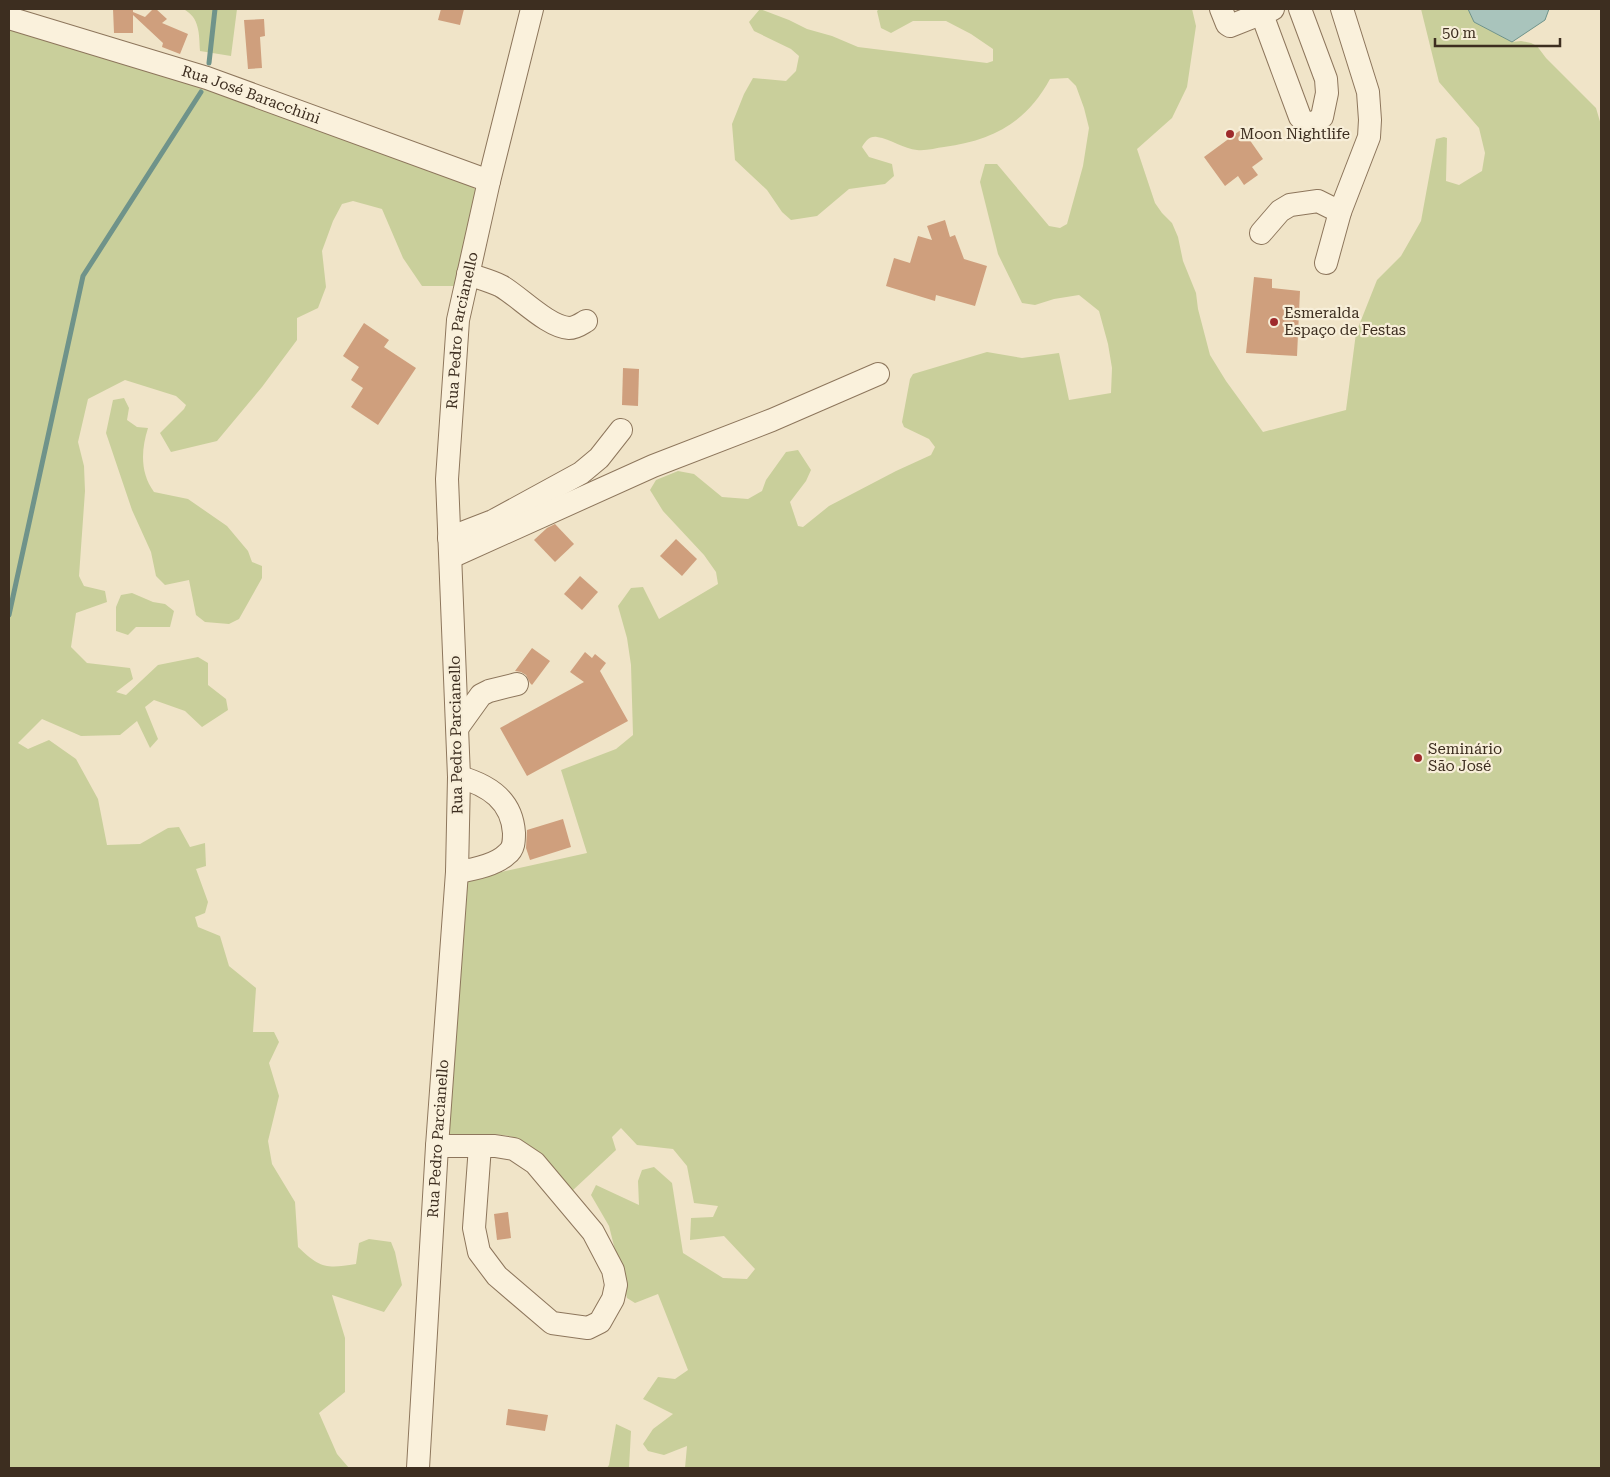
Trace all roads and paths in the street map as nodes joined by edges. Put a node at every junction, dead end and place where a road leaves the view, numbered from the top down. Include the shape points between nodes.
1 (532, 9) edge
2 (1221, 9) edge
3 (1300, 9) edge
4 (1342, 9) edge
5 (1265, 10) edge
6 (9, 18) edge
7 (489, 181) junction
8 (1340, 212) junction
9 (1261, 233) dead end
10 (1326, 263) dead end
11 (468, 274) junction
12 (586, 320) dead end
13 (878, 374) dead end
14 (621, 430) dead end
15 (450, 547) junction
16 (517, 684) dead end
17 (458, 727) junction
18 (460, 777) junction
19 (457, 872) junction
20 (437, 1146) junction
21 (480, 1146) junction
22 (418, 1468) edge

1 - 7 street, Rua Pedro Parcianello
2 - 5 street via 1230,26
3 - 5 street via 1328,88 1322,117 1308,124 1300,117
4 - 8 street via 1368,92 1370,120 1369,137
6 - 7 street, Rua José Baracchini via 207,78
7 - 11 street, Rua Pedro Parcianello
8 - 9 street via 1318,201 1290,205
8 - 10 street
11 - 12 street via 499,285 540,315 567,328
11 - 15 street, Rua Pedro Parcianello via 458,330 447,479
13 - 15 street via 772,420
14 - 15 street via 599,458 581,473
15 - 17 street, Rua Pedro Parcianello
16 - 17 street via 481,695
17 - 18 street, Rua Pedro Parcianello
18 - 19 street, Rua Pedro Parcianello
18 - 19 street via 493,791 506,806 513,820 514,843 507,854 494,862
19 - 20 street, Rua Pedro Parcianello
20 - 21 street
20 - 22 street, Rua Pedro Parcianello
21 - 21 street via 474,1228 478,1252 497,1276 552,1324 588,1328 600,1322 616,1285 613,1270 593,1232 535,1163 514,1149

